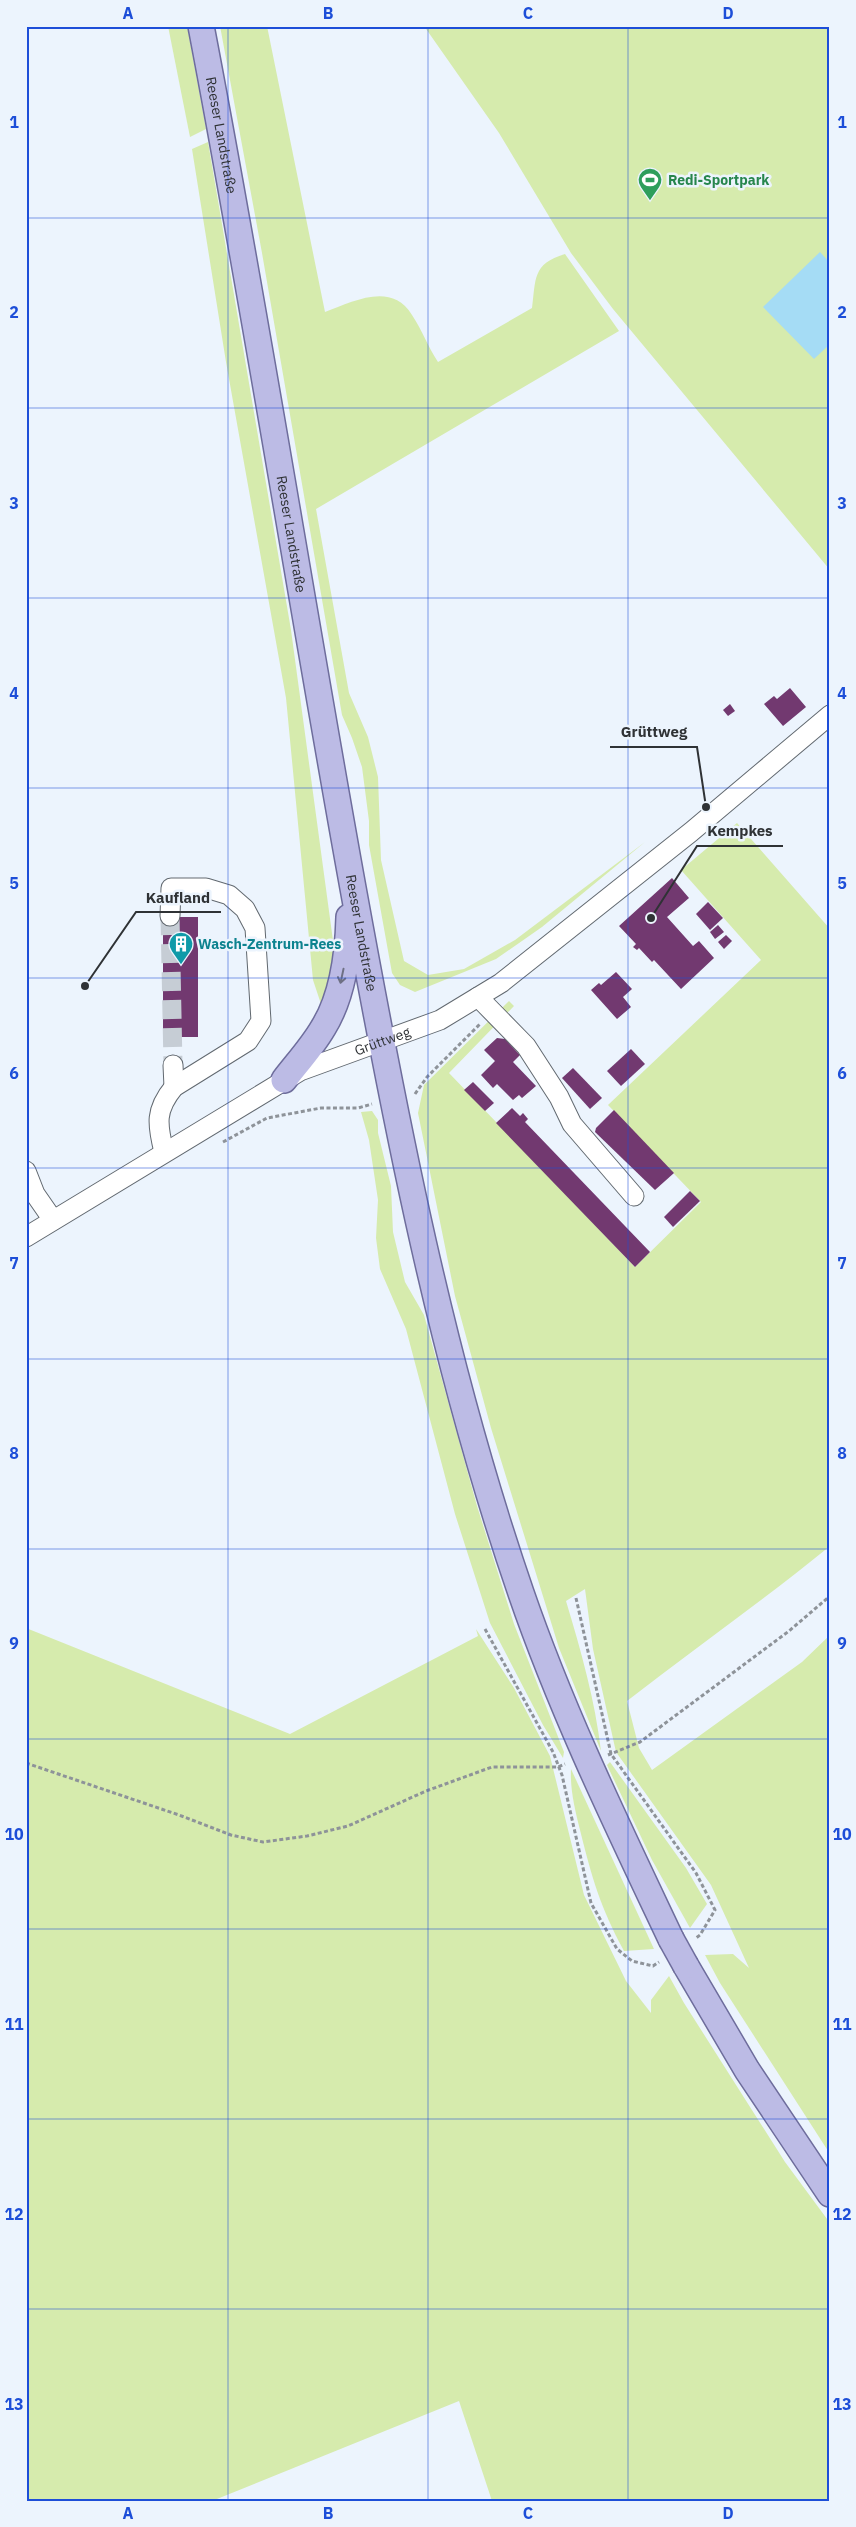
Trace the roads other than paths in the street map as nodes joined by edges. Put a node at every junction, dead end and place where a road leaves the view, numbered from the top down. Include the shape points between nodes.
1 (201, 26) edge
2 (830, 715) edge
3 (351, 875) junction
4 (170, 916) tunnel mouth
5 (478, 997) junction
6 (382, 1043) junction
7 (173, 1065) tunnel mouth
8 (284, 1080) junction
9 (174, 1087) junction
10 (164, 1152) junction
11 (26, 1171) edge
12 (634, 1196) dead end
13 (53, 1220) junction
14 (26, 1237) edge
15 (830, 2194) edge

1 - 3 main road, Reeser Landstraße
2 - 5 street, Grüttweg via 691,832 501,983
3 - 6 main road, Reeser Landstraße
3 -> 8 main road via 348,945 338,996 324,1028
4 - 9 street via 171,888 213,890 229,895 246,909 255,928 261,1021 248,1041
5 - 6 street, Grüttweg via 440,1020
5 - 12 street via 526,1046 559,1097 572,1124
6 - 8 street, Grüttweg via 300,1071
6 - 15 main road, Reeser Landstraße, bridge via 426,1253 476,1450 520,1592 550,1674 585,1758 671,1939 747,2070
7 - 9 street
8 - 10 street, Grüttweg
9 - 10 street via 165,1098 158,1118
10 - 13 street, Grüttweg
11 - 13 street via 35,1194
13 - 14 street, Grüttweg

